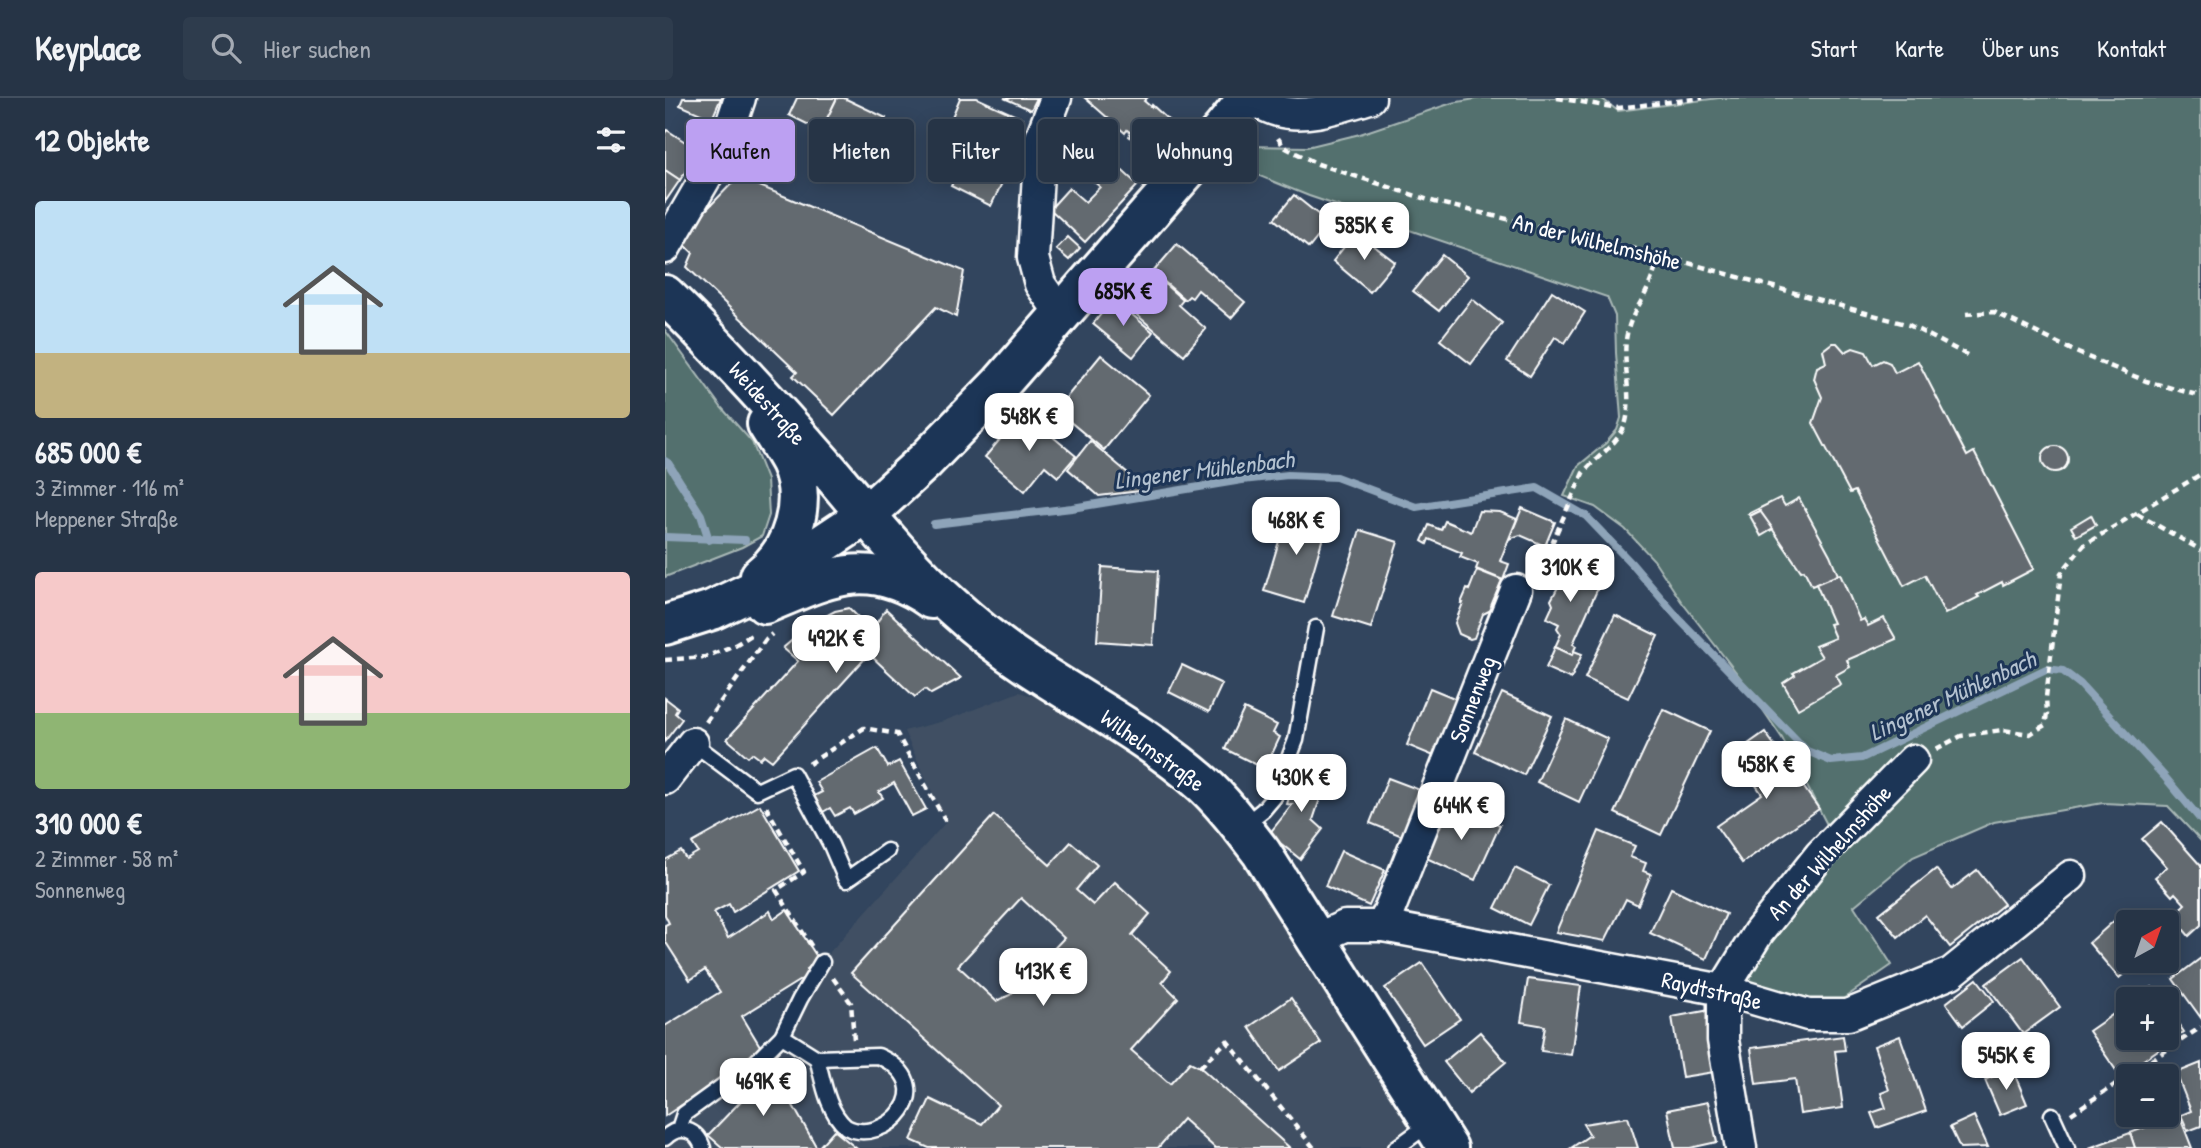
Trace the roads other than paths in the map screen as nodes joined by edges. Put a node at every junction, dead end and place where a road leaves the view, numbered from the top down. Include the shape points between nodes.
1 (740, 98) edge
2 (1056, 98) edge
3 (1248, 98) edge
4 (1370, 98) edge
5 (665, 248) edge
6 (665, 295) edge
7 (1061, 314) junction
8 (707, 336) junction
9 (866, 515) junction
10 (1516, 590) road end
11 (712, 610) junction
12 (668, 624) edge
13 (1316, 628) dead end
14 (997, 643) junction
15 (692, 743) joint
16 (1913, 760) road end
17 (665, 779) edge
18 (1242, 827) junction
19 (887, 851) dead end
20 (2071, 876) dead end
21 (1383, 926) junction
22 (1316, 939) junction
23 (822, 962) road end
24 (1723, 990) junction
25 (782, 1036) junction
26 (817, 1058) junction
27 (2054, 1120) road end
28 (679, 1129) junction
29 (1439, 1136) edge
30 (665, 1138) edge
31 (703, 1148) edge
32 (1396, 1148) edge
33 (1741, 1148) edge
34 (2067, 1148) edge

1 - 5 street via 724,146
2 - 7 street via 1040,140 1033,258 1040,284
3 - 4 street via 1291,114
3 - 7 street
6 - 8 street, Weidestraße
7 - 9 street via 1001,383
8 - 9 street, Weidestraße
8 - 11 street via 767,424 790,463 797,486 795,522 785,549 772,566
9 - 11 street via 752,591
9 - 14 street, Wilhelmstraße via 914,570
10 - 21 street, Sonnenweg
11 - 12 street
12 - 14 street via 737,613 818,581 863,574 895,580 920,592
13 - 18 lane via 1297,740 1274,797
14 - 18 street, Wilhelmstraße via 1179,765
15 - 17 street
15 - 19 lane via 757,791 793,774 846,880
16 - 24 street, An der Wilhelmshöhe via 1820,855 1758,933
18 - 22 street, Wilhelmstraße
20 - 24 street, Raydtstraße via 1951,973 1848,1015 1808,1015
21 - 22 street, Raydtstraße via 1345,926
21 - 24 street, Raydtstraße
22 - 29 street, Wilhelmstraße
23 - 25 lane
24 - 33 street via 1723,1040
25 - 26 lane
25 - 28 lane via 756,1062 684,1114
26 - 26 lane via 831,1107 846,1127 860,1134 876,1134 893,1126 909,1094 902,1072 891,1062 877,1056
27 - 34 lane
28 - 30 lane
28 - 31 lane via 697,1136
29 - 32 lane

